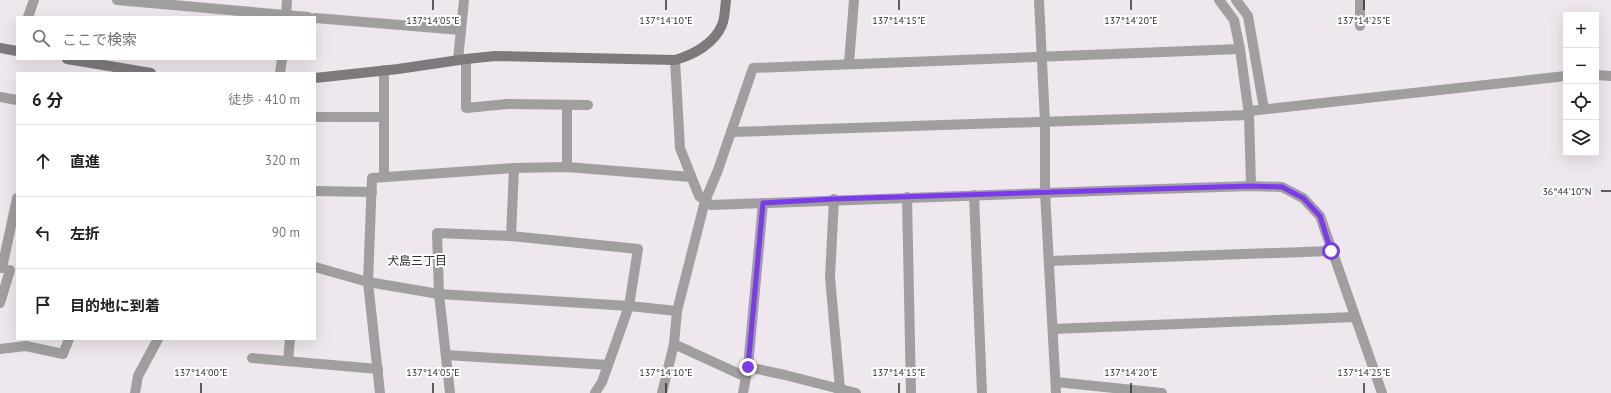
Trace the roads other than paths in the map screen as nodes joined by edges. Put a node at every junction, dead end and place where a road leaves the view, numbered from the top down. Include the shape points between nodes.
1 (34, 0) edge
2 (117, 0) edge
3 (287, 0) edge
4 (464, 0) edge
5 (726, 0) edge
6 (854, 0) edge
7 (1039, 0) edge
8 (1219, 0) edge
9 (1236, 0) edge
10 (1360, 0) edge
11 (28, 16) edge
12 (286, 16) edge
13 (316, 18) edge
14 (1360, 26) dead end
15 (461, 30) junction
16 (0, 48) edge
17 (1240, 49) junction
18 (16, 50) edge
19 (1042, 56) junction
20 (462, 59) junction
21 (73, 60) edge
22 (282, 60) edge
23 (675, 60) junction
24 (850, 63) junction
25 (384, 70) junction
26 (146, 72) edge
27 (280, 72) edge
28 (1599, 75) edge
29 (1563, 76) edge
30 (1611, 76) edge
31 (316, 78) edge
32 (0, 97) edge
33 (16, 100) edge
34 (567, 104) junction
35 (588, 105) dead end
36 (1264, 109) junction
37 (1249, 113) junction
38 (384, 117) junction
39 (316, 118) edge
40 (1045, 122) junction
41 (731, 132) junction
42 (567, 167) junction
43 (514, 168) junction
44 (384, 177) junction
45 (691, 177) junction
46 (1251, 186) junction
47 (316, 191) edge
48 (372, 192) junction
49 (1046, 192) junction
50 (974, 195) junction
51 (907, 197) junction
52 (834, 199) junction
53 (705, 201) junction
54 (763, 203) junction
55 (16, 205) edge
56 (511, 236) junction
57 (1331, 251) junction
58 (1050, 262) junction
59 (316, 267) edge
60 (7, 270) edge
61 (368, 282) junction
62 (439, 294) junction
63 (0, 304) edge
64 (629, 306) junction
65 (677, 311) junction
66 (1355, 317) junction
67 (1053, 329) junction
68 (69, 340) edge
69 (157, 340) edge
70 (290, 340) edge
71 (674, 344) junction
72 (0, 349) edge
73 (446, 355) junction
74 (252, 358) dead end
75 (288, 361) junction
76 (608, 365) junction
77 (378, 369) junction
78 (748, 372) junction
79 (1056, 382) junction
80 (840, 391) edge
81 (135, 393) edge
82 (380, 393) edge
83 (450, 393) edge
84 (595, 393) edge
85 (662, 393) edge
86 (743, 393) edge
87 (856, 393) edge
88 (911, 393) edge
89 (982, 393) edge
90 (1056, 393) edge
91 (1162, 393) edge
92 (1382, 393) edge

1 - 11 street
2 - 12 street
3 - 12 street
4 - 15 street
5 - 23 street via 722,25 710,43 687,57
6 - 24 street
7 - 19 street
8 - 17 street via 1234,20
9 - 36 street via 1248,16
10 - 14 street
13 - 15 street
15 - 20 street
16 - 18 street
17 - 19 street
17 - 37 street
19 - 24 street
19 - 40 street
20 - 23 street via 495,56
20 - 25 street
20 - 34 street via 466,108 508,104
21 - 26 street
22 - 27 street
23 - 45 street via 680,148
24 - 41 street via 753,68
25 - 31 street
25 - 38 street
28 - 30 street
29 - 36 street
32 - 33 street
34 - 35 street
34 - 42 street
36 - 37 street
37 - 40 street
37 - 46 street
38 - 39 street
38 - 44 street
40 - 41 street
40 - 49 street
41 - 53 street
42 - 43 street
42 - 45 street
43 - 44 street
43 - 56 street
44 - 48 street via 372,178
45 - 53 street via 698,196
46 - 49 street
46 - 57 street via 1282,187 1303,198 1320,216
47 - 48 street
48 - 61 street
49 - 50 street
49 - 58 street
50 - 51 street
50 - 89 street
51 - 52 street
51 - 88 street
52 - 54 street
52 - 80 street via 830,277
53 - 54 street via 711,206
53 - 65 street
54 - 78 street
55 - 60 street
56 - 62 street via 437,233
56 - 64 street via 638,249
57 - 58 street
57 - 66 street
58 - 67 street
59 - 61 street
60 - 63 street
61 - 62 street
61 - 77 street
62 - 64 street
62 - 73 street
64 - 65 street
64 - 76 street
65 - 71 street
66 - 67 street
66 - 92 street
67 - 79 street
68 - 72 street via 63,354 26,346
69 - 81 street via 138,376
70 - 75 street
71 - 78 street
71 - 85 street
73 - 76 street
73 - 83 street
74 - 75 street
75 - 77 street
76 - 84 street
77 - 82 street
78 - 80 street via 785,375
78 - 86 street
79 - 90 street
79 - 91 street
80 - 87 street

